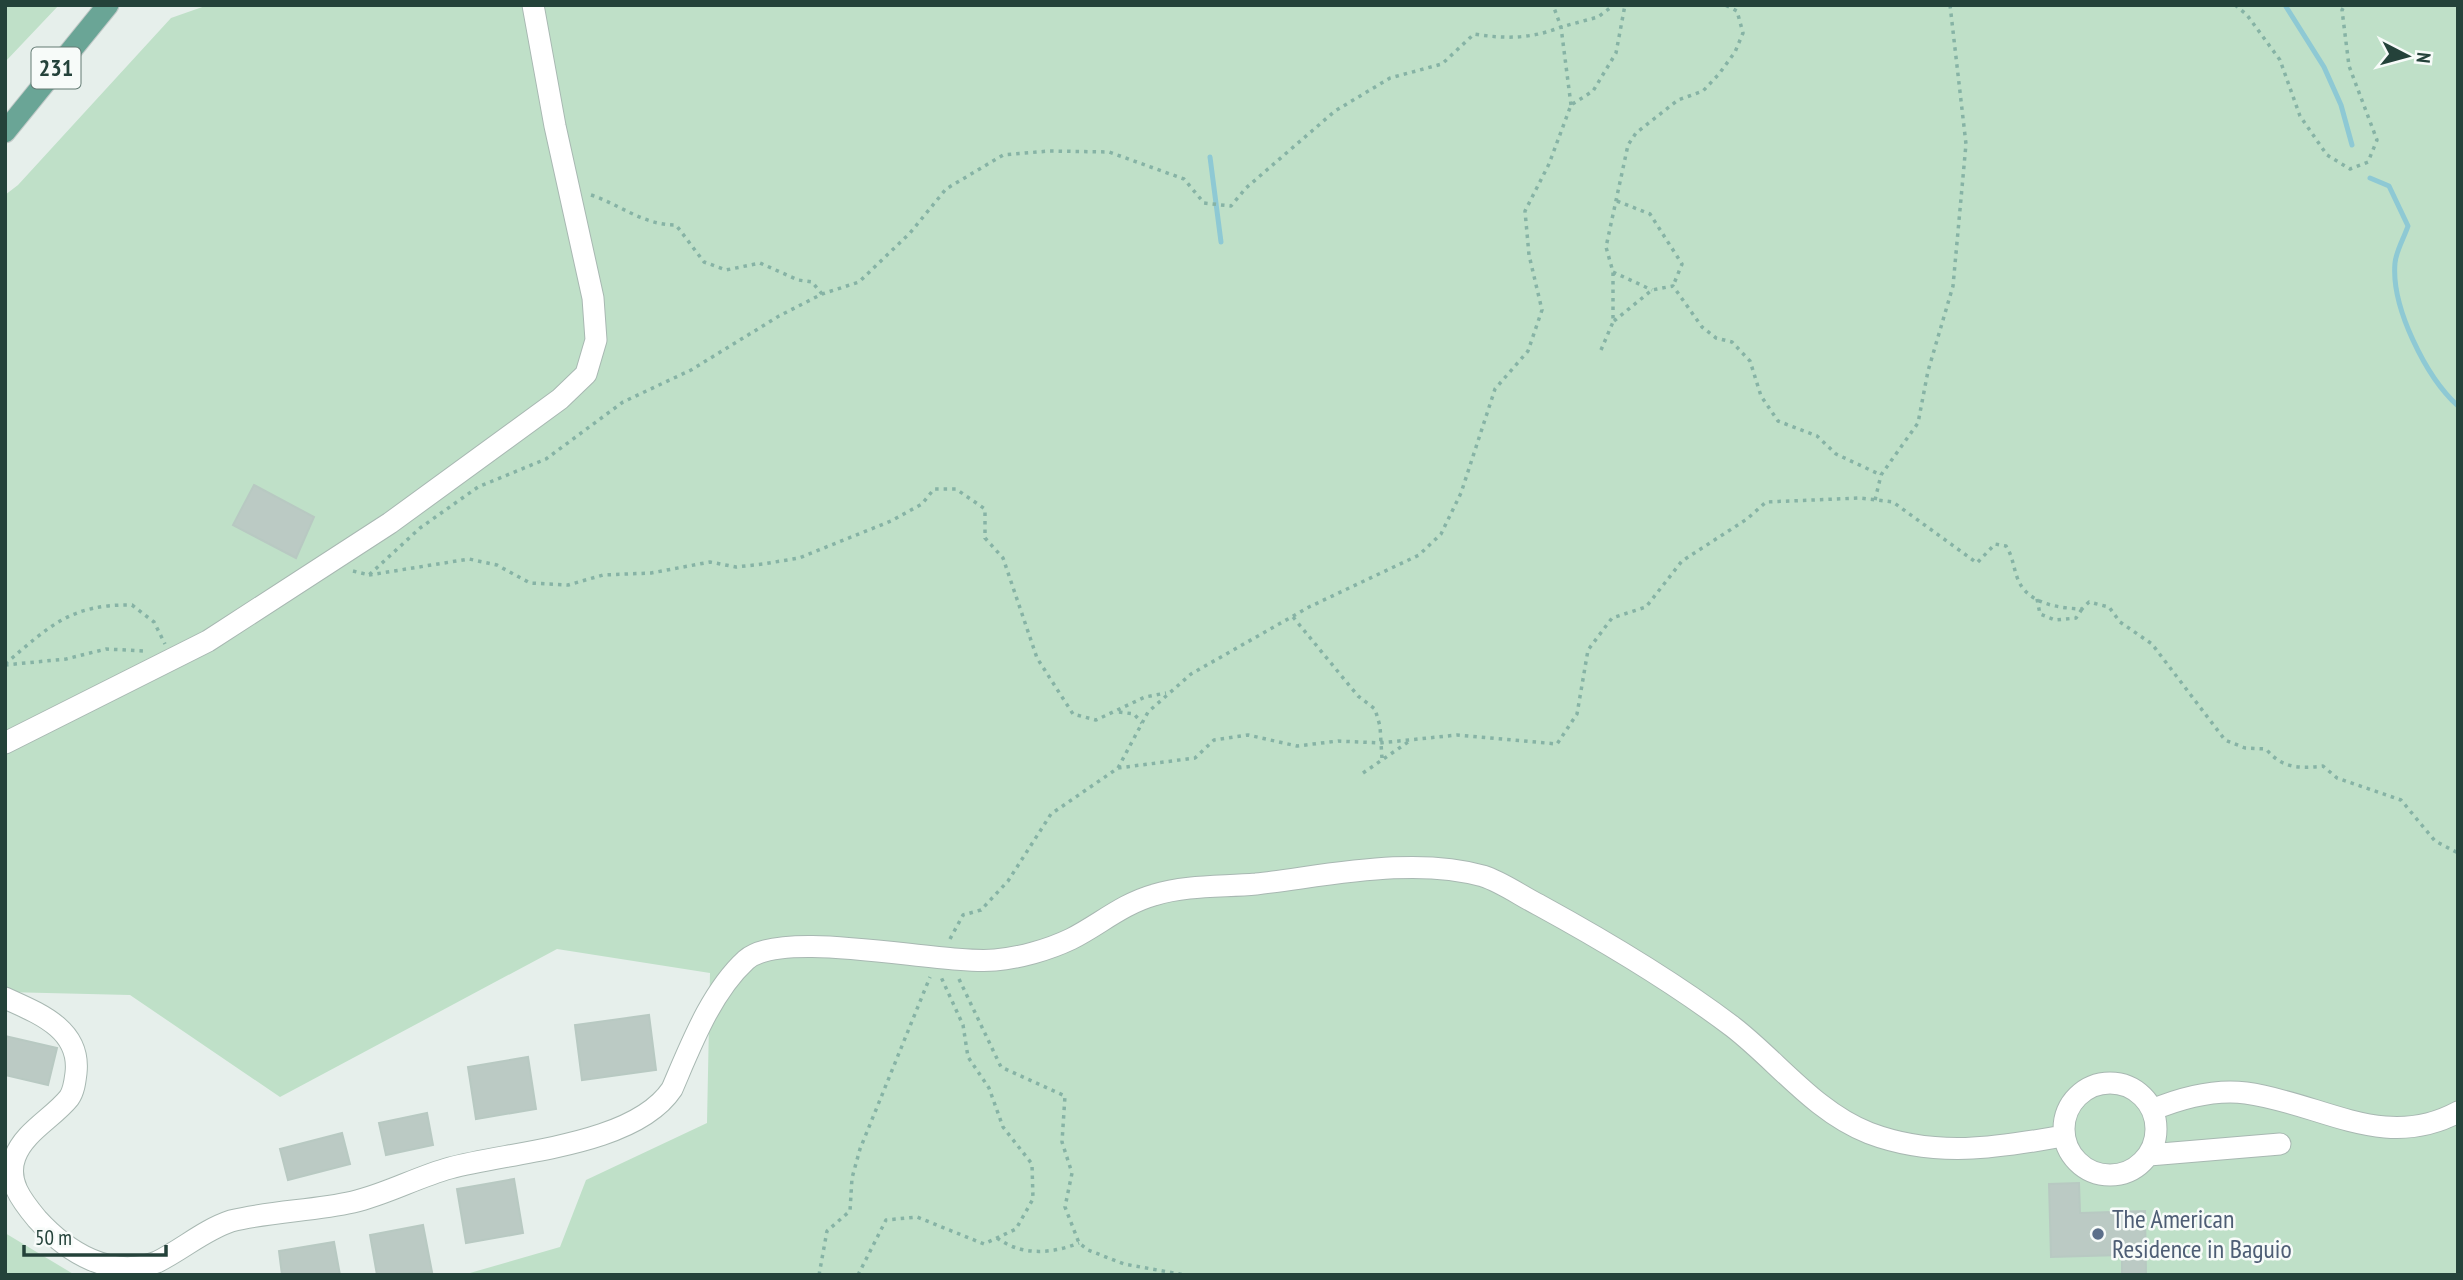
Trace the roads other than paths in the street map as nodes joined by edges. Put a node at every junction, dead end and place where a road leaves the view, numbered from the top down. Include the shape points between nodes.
1 (108, 5) edge
2 (533, 5) edge
3 (5, 132) edge
4 (5, 743) edge
5 (5, 998) edge
6 (2152, 1110) junction
7 (2458, 1112) edge
8 (2063, 1136) junction
9 (2280, 1144) dead end
10 (2149, 1154) junction

1 - 3 main road, 231
2 - 4 street via 593,298 596,340 586,374 549,407 390,523 208,641
5 - 8 street via 62,1029 77,1066 70,1097 17,1153 15,1186 29,1209 71,1252 102,1266 131,1270 155,1264 215,1226 353,1202 448,1169 591,1137 638,1119 663,1102 722,990 745,961 762,950 787,946 975,962 1006,959 1071,939 1118,910 1156,894 1377,869 1453,871 1486,877 1586,931 1733,1027 1836,1114 1869,1132 1957,1151
6 - 7 street via 2226,1092 2301,1105 2384,1128 2419,1128
6 - 8 street via 2143,1096 2129,1087 2097,1084 2070,1104
6 - 10 street via 2156,1125
8 - 10 street via 2082,1168 2100,1175 2119,1176 2136,1168
9 - 10 street

